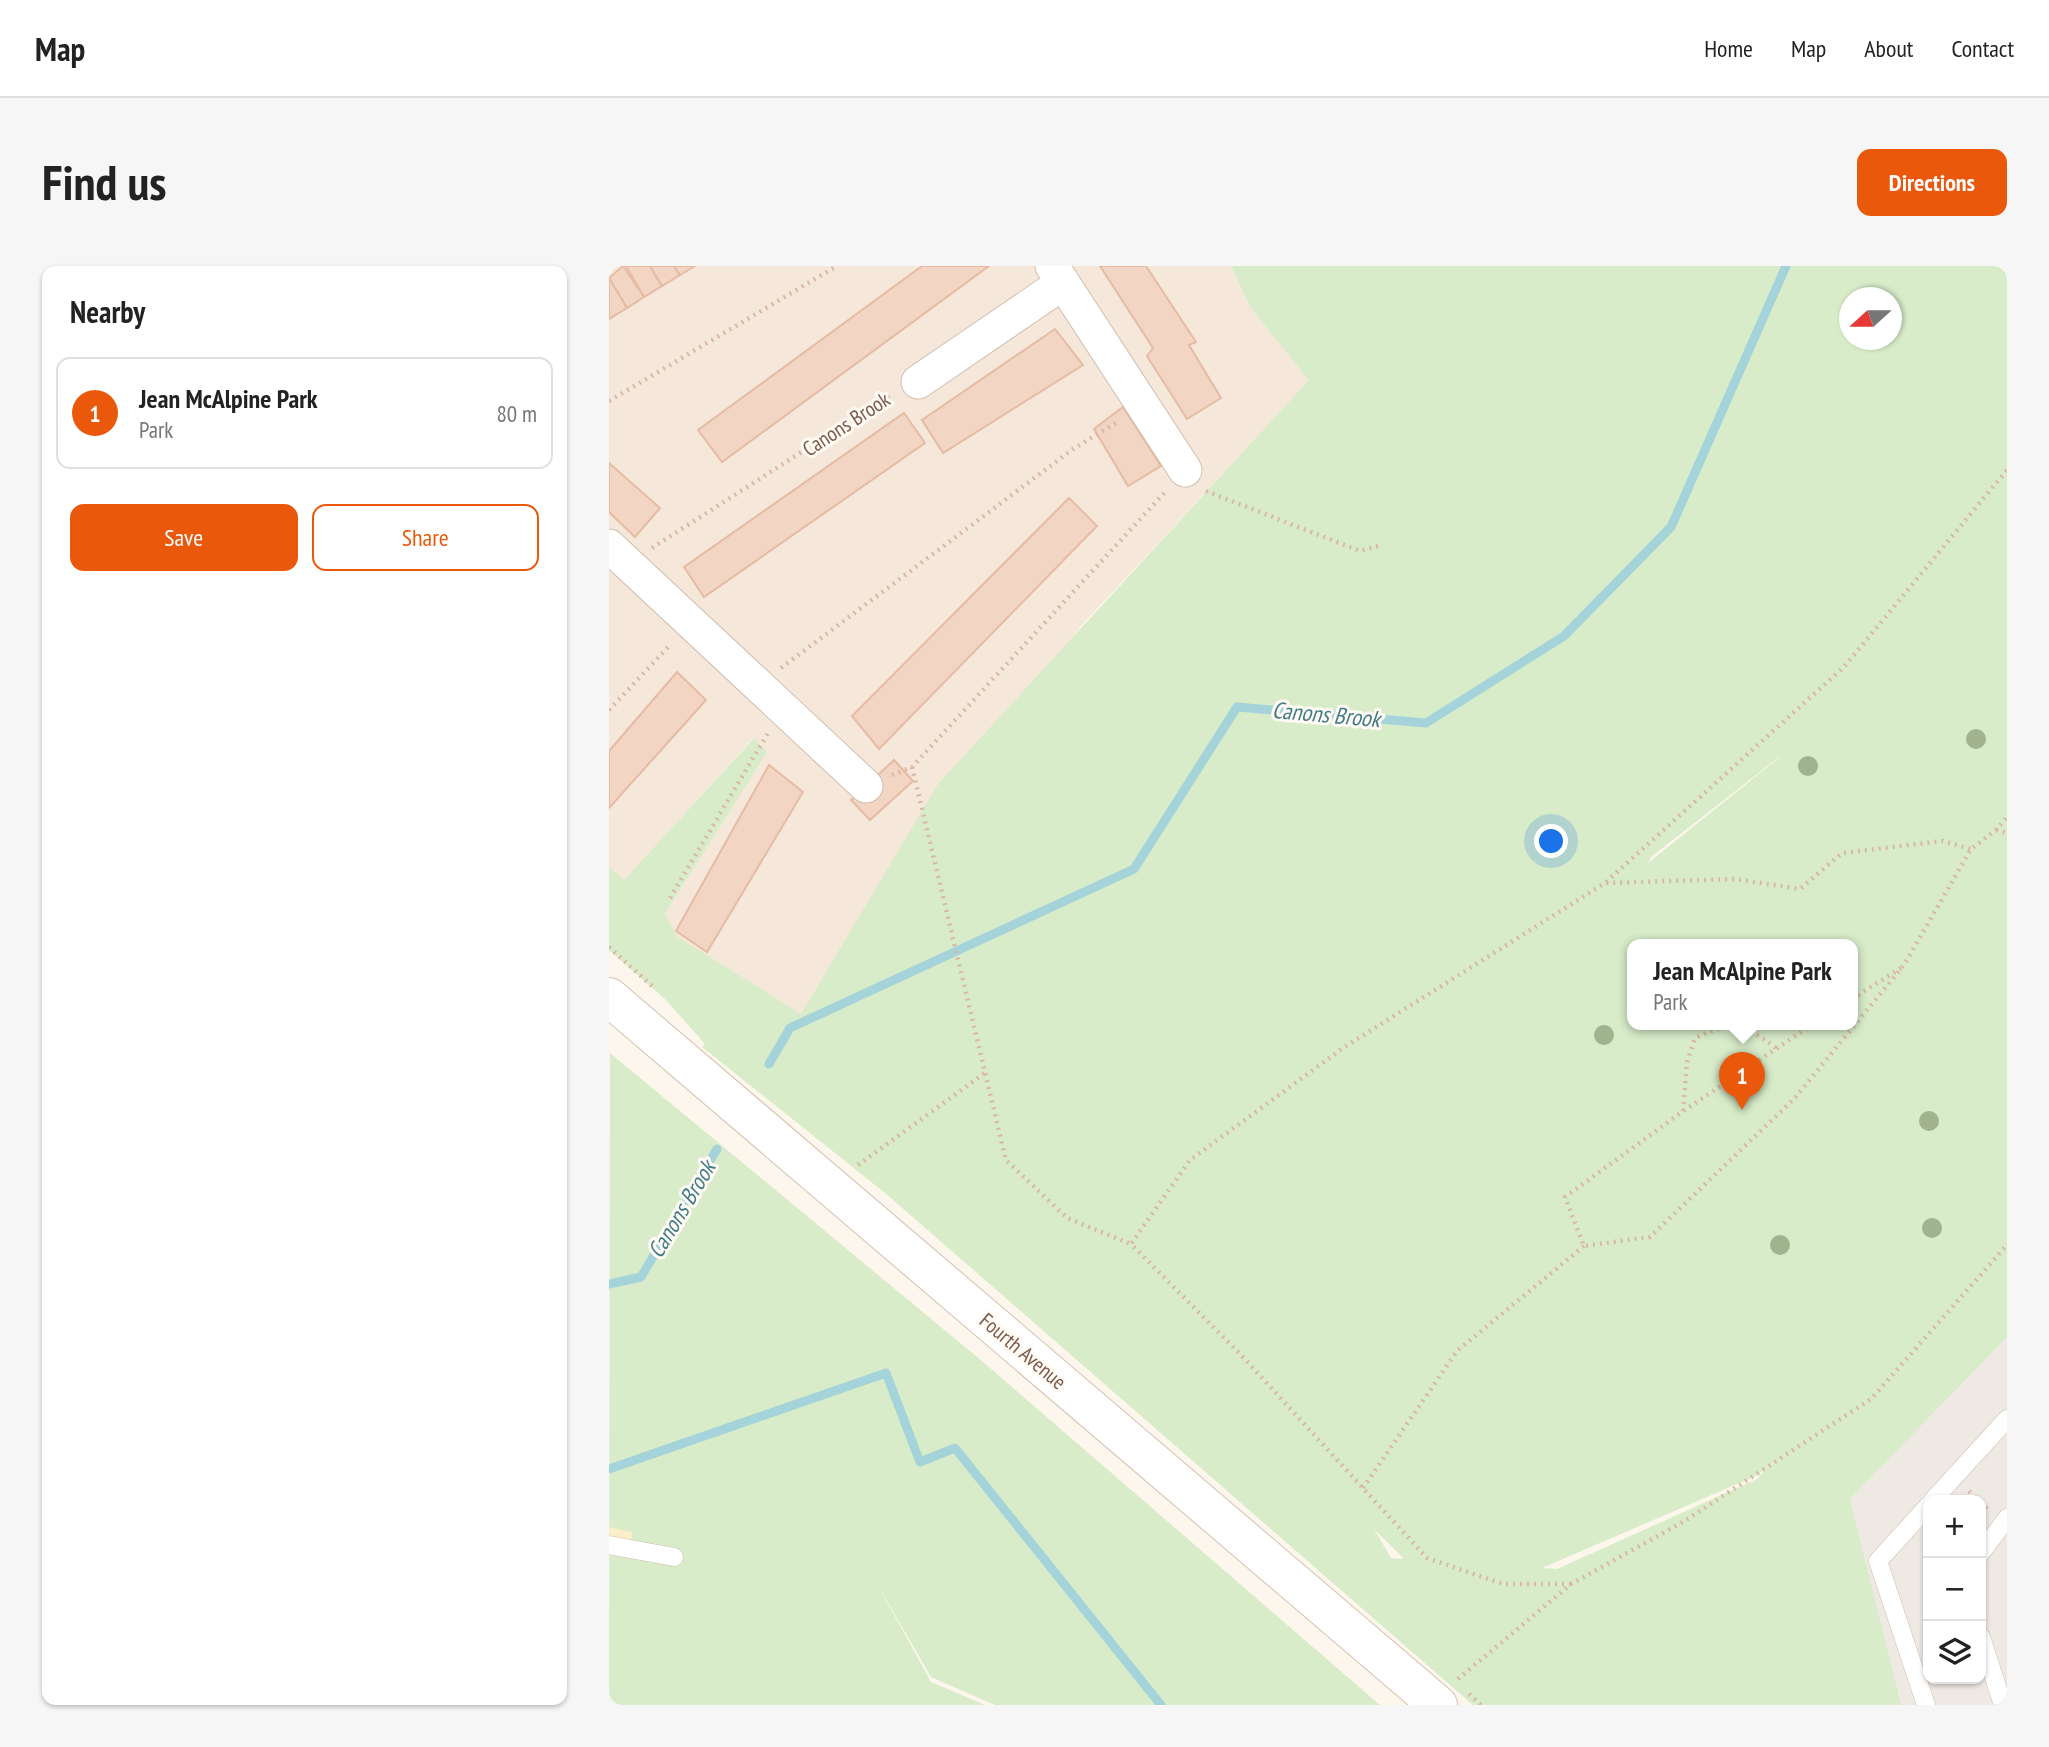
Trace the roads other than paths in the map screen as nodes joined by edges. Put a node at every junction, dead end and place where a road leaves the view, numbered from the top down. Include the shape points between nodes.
1 (1057, 274) edge
2 (918, 383) road end
3 (1185, 470) road end
4 (618, 555) edge
5 (866, 786) road end
6 (609, 997) edge
7 (2007, 1419) edge
8 (1938, 1495) edge
9 (1923, 1512) edge
10 (2007, 1518) edge
11 (609, 1545) edge
12 (1986, 1546) edge
13 (674, 1556) dead end
14 (1986, 1652) edge
15 (1435, 1703) edge
16 (1926, 1705) edge
17 (2003, 1705) edge

1 - 2 street
1 - 3 street
4 - 5 street
6 - 15 street, Fourth Avenue
7 - 8 lane
9 - 16 lane via 1878,1561
10 - 12 lane
11 - 13 lane
14 - 17 lane

